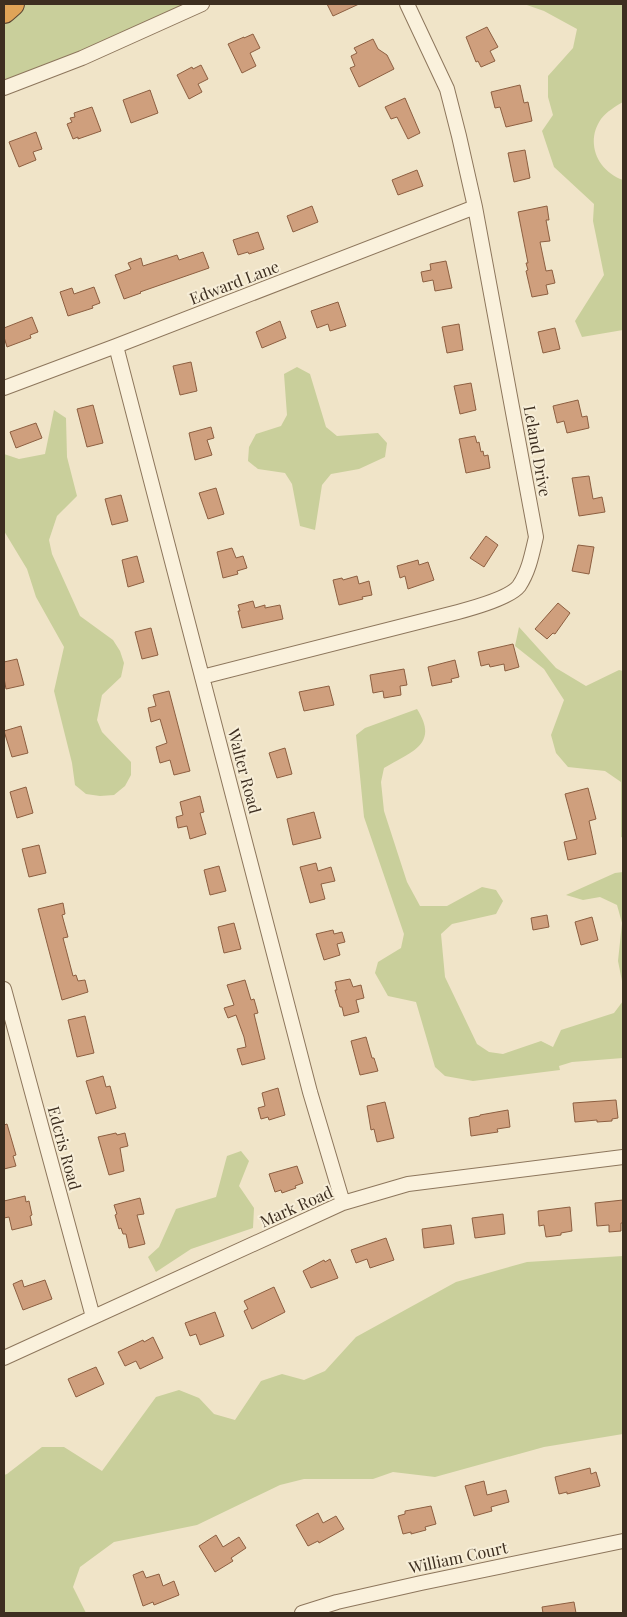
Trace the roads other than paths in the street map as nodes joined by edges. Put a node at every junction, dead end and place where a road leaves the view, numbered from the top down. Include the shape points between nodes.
1 (12, 4) edge
2 (202, 4) edge
3 (407, 4) edge
4 (4, 11) edge
5 (4, 88) edge
6 (475, 207) junction
7 (116, 346) junction
8 (4, 388) edge
9 (202, 677) junction
10 (4, 988) edge
11 (623, 1157) edge
12 (342, 1203) junction
13 (93, 1318) junction
14 (4, 1358) edge
15 (623, 1541) edge
16 (302, 1613) edge

1 - 4 highway
2 - 5 street via 82,58
3 - 6 street, Leland Drive via 447,89
6 - 7 street, Edward Lane
6 - 9 street, Leland Drive via 536,537 529,566 518,588 497,600 458,612
7 - 8 street, Edward Lane
7 - 9 street, Walter Road
9 - 12 street, Walter Road
10 - 13 street, Edcris Road
11 - 12 street, Mark Road via 408,1184
12 - 13 street, Mark Road
13 - 14 street, Mark Road
15 - 16 street, William Court via 384,1591

